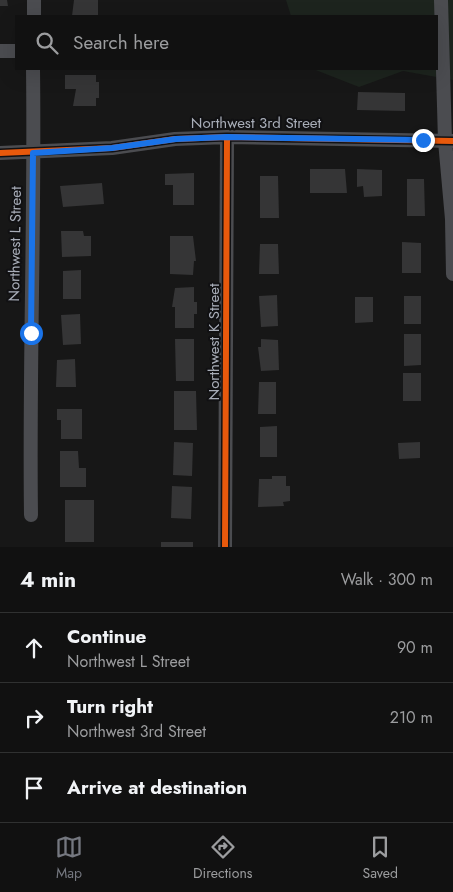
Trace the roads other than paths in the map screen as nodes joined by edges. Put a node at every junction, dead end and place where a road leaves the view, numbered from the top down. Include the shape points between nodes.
1 (34, 0) edge
2 (440, 0) edge
3 (34, 15) edge
4 (0, 51) edge
5 (15, 51) edge
6 (33, 70) edge
7 (227, 137) junction
8 (449, 141) edge
9 (0, 153) edge
10 (33, 153) junction
11 (453, 274) edge
12 (31, 515) dead end
13 (225, 547) edge

1 - 3 street
2 - 8 street
4 - 5 street
6 - 10 street, Northwest L Street
7 - 8 street, Northwest 3rd Street
7 - 10 street, Northwest 3rd Street
7 - 13 street, Northwest K Street
8 - 11 street
9 - 10 street, Northwest 3rd Street
10 - 12 street, Northwest L Street

